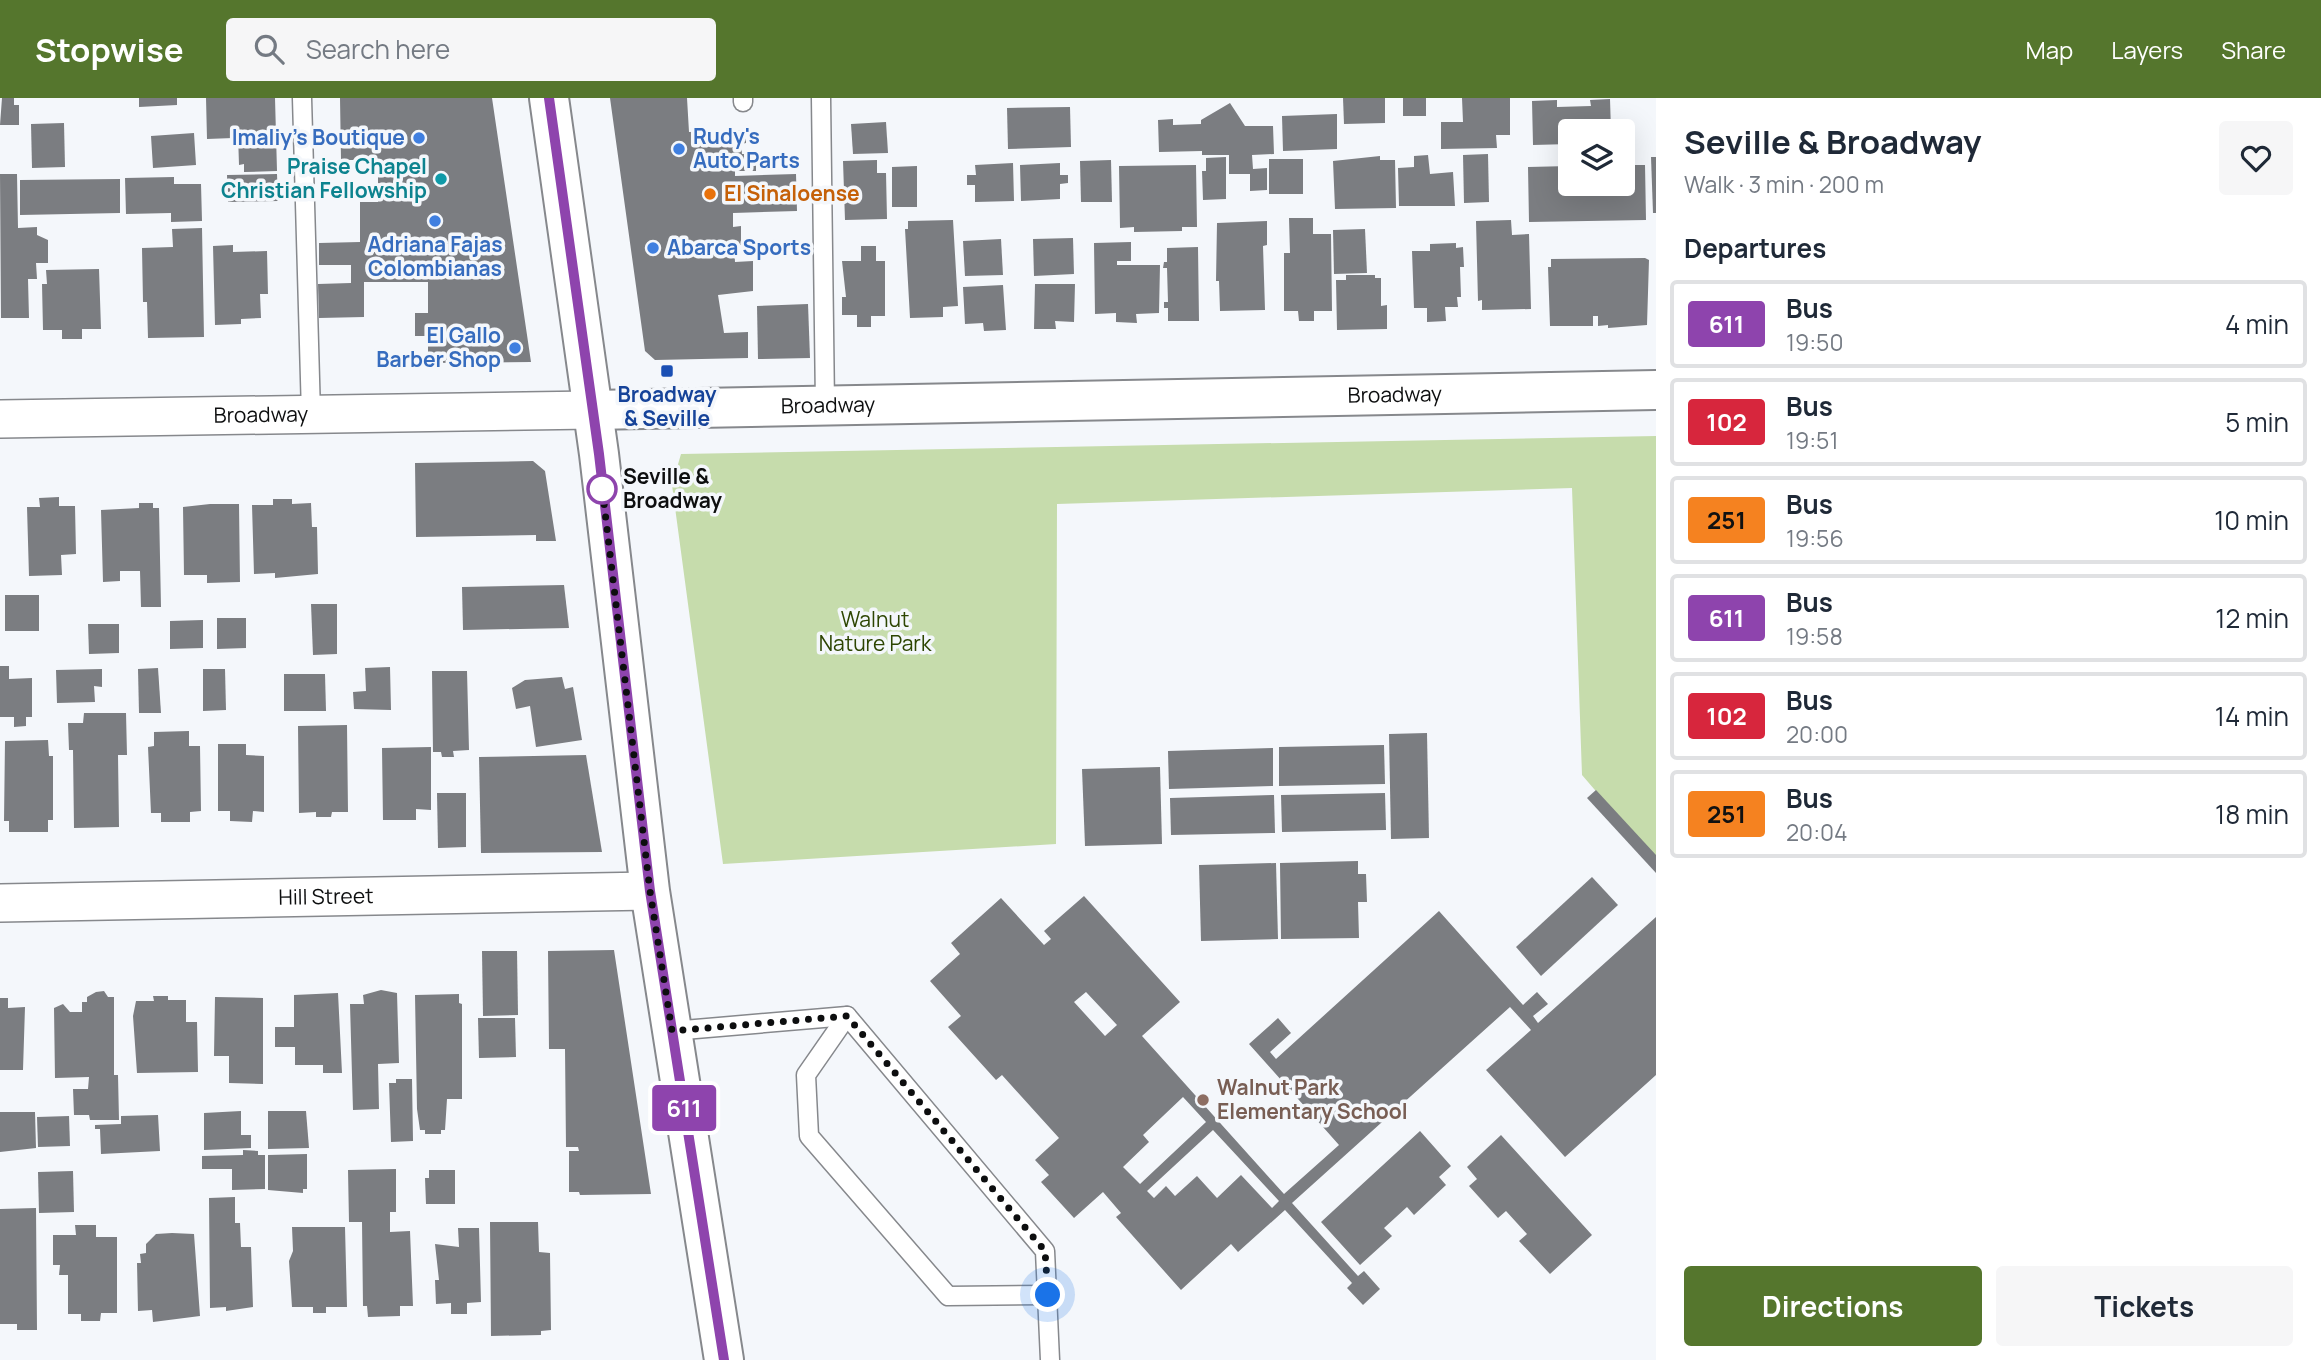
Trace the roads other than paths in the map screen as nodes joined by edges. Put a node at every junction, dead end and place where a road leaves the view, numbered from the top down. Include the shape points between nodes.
1 (302, 98) edge
2 (549, 98) edge
3 (821, 98) edge
4 (1656, 390) edge
5 (825, 405) junction
6 (592, 410) junction
7 (311, 414) junction
8 (0, 419) edge
9 (650, 891) junction
10 (0, 903) edge
11 (847, 1016) junction
12 (672, 1031) junction
13 (1048, 1295) junction
14 (724, 1360) edge
15 (1050, 1360) edge

1 - 7 lane
2 - 6 street
3 - 5 lane
4 - 5 street, Broadway
5 - 6 street, Broadway
6 - 7 street, Broadway
6 - 9 street
7 - 8 street, Broadway
9 - 10 street, Hill Street
9 - 12 street
11 - 12 lane
11 - 13 lane via 1045,1251
11 - 13 lane via 806,1075 808,1136 948,1296
12 - 14 street
13 - 15 lane

